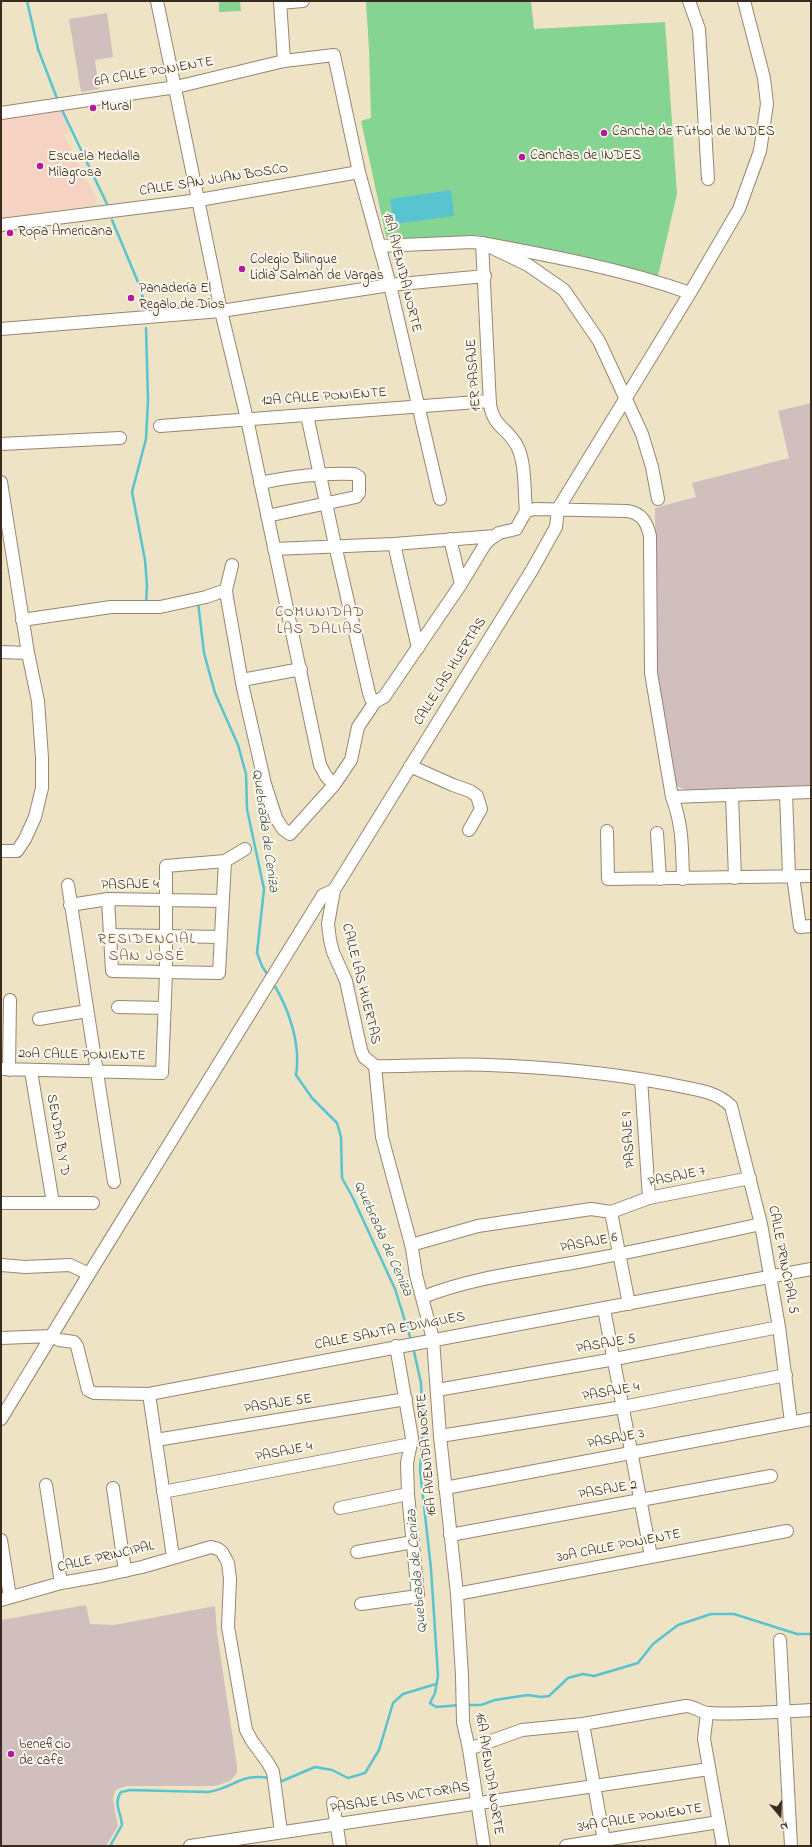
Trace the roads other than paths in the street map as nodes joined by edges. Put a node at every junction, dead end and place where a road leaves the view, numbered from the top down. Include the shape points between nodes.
1 (157, 1) edge
2 (303, 1) edge
3 (689, 1) edge
4 (744, 1) edge
5 (280, 2) edge
6 (334, 55) joint
7 (284, 61) junction
8 (176, 87) junction
9 (1, 113) edge
10 (359, 172) junction
11 (708, 179) dead end
12 (198, 200) junction
13 (1, 225) edge
14 (482, 243) junction
15 (379, 246) junction
16 (485, 276) junction
17 (390, 285) junction
18 (690, 293) junction
19 (221, 310) junction
20 (1, 329) edge
21 (626, 398) junction
22 (490, 401) junction
23 (418, 406) junction
24 (307, 415) junction
25 (247, 419) junction
26 (160, 426) dead end
27 (120, 438) dead end
28 (1, 444) edge
29 (320, 473) junction
30 (1, 482) edge
31 (260, 483) junction
32 (440, 499) dead end
33 (658, 500) dead end
34 (326, 504) junction
35 (558, 510) junction
36 (526, 511) junction
37 (267, 516) junction
38 (495, 536) junction
39 (450, 539) junction
40 (394, 544) junction
41 (334, 545) junction
42 (274, 549) junction
43 (232, 565) dead end
44 (461, 584) junction
45 (226, 590) junction
46 (22, 620) junction
47 (418, 648) junction
48 (1, 652) edge
49 (28, 652) junction
50 (301, 669) junction
51 (242, 680) junction
52 (375, 702) junction
53 (410, 766) junction
54 (334, 785) junction
55 (811, 792) edge
56 (786, 793) junction
57 (732, 795) junction
58 (672, 797) junction
59 (468, 830) dead end
60 (607, 831) dead end
61 (657, 833) dead end
62 (245, 849) dead end
63 (1, 851) edge
64 (225, 861) junction
65 (791, 876) junction
66 (811, 876) edge
67 (735, 878) junction
68 (660, 879) junction
69 (683, 879) junction
70 (68, 885) dead end
71 (334, 890) junction
72 (108, 899) junction
73 (166, 900) junction
74 (222, 901) junction
75 (70, 905) junction
76 (811, 926) edge
77 (109, 935) junction
78 (166, 936) junction
79 (220, 937) junction
80 (166, 973) junction
81 (10, 1000) dead end
82 (118, 1007) dead end
83 (165, 1008) junction
84 (87, 1011) junction
85 (39, 1019) dead end
86 (376, 1066) junction
87 (5, 1070) edge
88 (31, 1071) junction
89 (96, 1072) junction
90 (641, 1079) junction
91 (750, 1178) junction
92 (114, 1182) dead end
93 (649, 1198) junction
94 (1, 1203) edge
95 (53, 1203) junction
96 (93, 1203) dead end
97 (611, 1212) junction
98 (761, 1224) junction
99 (411, 1245) junction
100 (619, 1254) junction
101 (1, 1265) edge
102 (811, 1269) edge
103 (89, 1274) junction
104 (771, 1277) junction
105 (423, 1297) junction
106 (629, 1304) junction
107 (604, 1309) junction
108 (779, 1327) junction
109 (52, 1336) junction
110 (1, 1338) edge
111 (433, 1339) junction
112 (396, 1346) junction
113 (614, 1359) junction
114 (786, 1375) junction
115 (437, 1390) junction
116 (149, 1394) junction
117 (406, 1399) junction
118 (623, 1407) junction
119 (1, 1419) edge
120 (811, 1419) edge
121 (792, 1422) junction
122 (440, 1436) junction
123 (156, 1440) junction
124 (411, 1444) junction
125 (631, 1453) junction
126 (771, 1476) dead end
127 (46, 1485) dead end
128 (113, 1488) dead end
129 (445, 1488) junction
130 (163, 1492) junction
131 (408, 1494) junction
132 (641, 1501) junction
133 (340, 1508) dead end
134 (787, 1531) dead end
135 (450, 1535) junction
136 (1, 1540) edge
137 (413, 1542) junction
138 (357, 1552) dead end
139 (651, 1556) junction
140 (173, 1557) junction
141 (125, 1571) junction
142 (61, 1583) junction
143 (457, 1594) junction
144 (6, 1598) edge
145 (361, 1604) dead end
146 (780, 1640) dead end
147 (811, 1710) edge
148 (784, 1712) junction
149 (706, 1713) junction
150 (583, 1724) junction
151 (469, 1750) junction
152 (709, 1769) junction
153 (594, 1786) junction
154 (477, 1802) junction
155 (332, 1803) dead end
156 (719, 1822) junction
157 (336, 1824) junction
158 (281, 1832) junction
159 (604, 1843) edge
160 (221, 1844) edge
161 (190, 1846) edge
162 (340, 1846) edge
163 (484, 1846) edge
164 (566, 1846) edge
165 (723, 1846) edge
166 (791, 1846) edge

1 - 8 street
2 - 5 street
3 - 11 street via 699,28
4 - 18 street via 764,78 767,104 760,151 739,209
5 - 7 street
6 - 7 street, 6A CALLE PONIENTE
6 - 10 street, 18A AVENIDA NORTE
7 - 8 street, 6A CALLE PONIENTE
8 - 9 street, 6A CALLE PONIENTE
8 - 12 street
10 - 12 street, CALLE SAN JUAN BOSCO
10 - 15 street, 18A AVENIDA NORTE
12 - 13 street, CALLE SAN JUAN BOSCO
12 - 19 street
14 - 15 street
14 - 16 street, 1ER PASAJE
14 - 18 street via 568,259
14 - 21 street via 528,265 564,290 599,342
15 - 17 street, 18A AVENIDA NORTE
16 - 17 street
16 - 22 street, 1ER PASAJE
17 - 19 street
17 - 23 street, 18A AVENIDA NORTE
18 - 21 street
19 - 20 street
19 - 25 street
21 - 33 street via 642,434
21 - 35 street
22 - 23 street, 12A CALLE PONIENTE
22 - 36 street, 1ER PASAJE via 497,424 513,440 521,457
23 - 24 street, 12A CALLE PONIENTE
23 - 32 street, 18A AVENIDA NORTE
24 - 25 street, 12A CALLE PONIENTE
24 - 29 street
25 - 26 street, 12A CALLE PONIENTE
25 - 31 street
27 - 28 street
29 - 31 street
29 - 34 street
29 - 34 street via 354,474 359,477 359,493 356,497
30 - 46 street
31 - 37 street
34 - 37 street
34 - 41 street
35 - 36 street
35 - 53 street, CALLE LAS HUERTAS via 556,527 532,570
35 - 58 street via 634,512 643,517 648,526 651,673
36 - 38 street via 516,529
37 - 42 street
38 - 39 street
38 - 44 street via 484,546
39 - 40 street
39 - 44 street
40 - 41 street
40 - 47 street
41 - 42 street
41 - 52 street via 369,693
42 - 50 street
43 - 45 street
44 - 47 street
45 - 46 street via 160,607 111,607
45 - 51 street
46 - 49 street
47 - 52 street via 384,697
48 - 49 street
49 - 63 street via 38,701 42,788 35,817 25,839 17,850
50 - 51 street
50 - 54 street via 320,765
51 - 54 street via 271,806 283,829 290,834
52 - 54 street via 358,727 351,760
53 - 59 street via 477,796 481,809
53 - 71 street, CALLE LAS HUERTAS
55 - 56 street
56 - 57 street
56 - 65 street
57 - 58 street
57 - 67 street
58 - 69 street via 682,833
60 - 68 street via 608,879
61 - 68 street
62 - 64 street
64 - 73 street via 166,866
64 - 74 street
65 - 66 street
65 - 67 street
65 - 76 street via 800,927
67 - 69 street
68 - 69 street
70 - 75 street
71 - 86 street, CALLE LAS HUERTAS via 328,924 330,940 346,982 360,1050 364,1057
71 - 103 street via 323,895
72 - 73 street, PASAJE 4
72 - 75 street, PASAJE 4
72 - 77 street
73 - 74 street
73 - 78 street
74 - 79 street
75 - 84 street
77 - 78 street
77 - 80 street via 112,971
78 - 79 street
78 - 80 street
79 - 80 street via 219,973
80 - 83 street
81 - 87 street
82 - 83 street
83 - 89 street, 20A CALLE PONIENTE via 162,1073
84 - 85 street
84 - 89 street
86 - 90 street via 487,1064 552,1068
86 - 99 street, 16A AVENIDA NORTE via 382,1137
87 - 88 street, 20A CALLE PONIENTE
88 - 89 street, 20A CALLE PONIENTE
88 - 95 street, SENDA B Y D
89 - 92 street
90 - 91 street, CALLE PRINCIPAL 5 via 721,1096 731,1106
90 - 93 street, PASAJE 9
91 - 93 street, PASAJE 7
91 - 98 street, CALLE PRINCIPAL 5
93 - 97 street, PASAJE 7
94 - 95 street
95 - 96 street
97 - 99 street via 591,1209 478,1226
97 - 100 street
98 - 100 street, PASAJE 6
98 - 104 street, CALLE PRINCIPAL 5
99 - 105 street, 16A AVENIDA NORTE
100 - 105 street, PASAJE 6 via 448,1287
100 - 106 street
101 - 103 street via 70,1265
102 - 104 street, CALLE SANTA EDIVIGUES
103 - 109 street
104 - 106 street, CALLE SANTA EDIVIGUES
104 - 108 street, CALLE PRINCIPAL 5
105 - 111 street, 16A AVENIDA NORTE
106 - 107 street, CALLE SANTA EDIVIGUES
107 - 111 street, CALLE SANTA EDIVIGUES
107 - 113 street
108 - 113 street, PASAJE 5
108 - 114 street, CALLE PRINCIPAL 5
109 - 110 street
109 - 116 street, CALLE SANTA EDIVIGUES via 59,1340 74,1342 77,1346 88,1390 94,1393
109 - 119 street
111 - 112 street, CALLE SANTA EDIVIGUES
111 - 115 street, 16A AVENIDA NORTE
112 - 116 street, CALLE SANTA EDIVIGUES
112 - 117 street
113 - 115 street, PASAJE 5
113 - 118 street
114 - 118 street, PASAJE 4
114 - 121 street, CALLE PRINCIPAL 5
115 - 122 street, 16A AVENIDA NORTE
116 - 123 street
117 - 123 street, PASAJE 5E
117 - 124 street
118 - 122 street, PASAJE 4
118 - 125 street
120 - 121 street, PASAJE 3
121 - 125 street, PASAJE 3
122 - 129 street, 16A AVENIDA NORTE
123 - 130 street
124 - 130 street, PASAJE 4
124 - 131 street via 407,1463
125 - 129 street, PASAJE 3
125 - 132 street
126 - 132 street, PASAJE 2
127 - 142 street
128 - 141 street
129 - 135 street, 16A AVENIDA NORTE
130 - 140 street
131 - 133 street
131 - 137 street
132 - 135 street, PASAJE 2
132 - 139 street
134 - 139 street, 30A CALLE PONIENTE
135 - 143 street, 16A AVENIDA NORTE
136 - 144 street
137 - 138 street
137 - 145 street via 418,1596
139 - 143 street, 30A CALLE PONIENTE
140 - 141 street, CALLE PRINCIPAL
140 - 158 street, CALLE PRINCIPAL via 211,1547 222,1552 228,1563 228,1627 246,1730 273,1772
141 - 142 street, CALLE PRINCIPAL
142 - 144 street, CALLE PRINCIPAL
143 - 151 street, 16A AVENIDA NORTE via 463,1716
146 - 148 street
147 - 148 street
148 - 149 street
148 - 166 street
149 - 150 street via 693,1706 686,1706
149 - 152 street via 704,1740
150 - 151 street via 522,1730
150 - 153 street
151 - 154 street, 16A AVENIDA NORTE
152 - 153 street, PASAJE LAS VICTORIAS
152 - 156 street
153 - 154 street, PASAJE LAS VICTORIAS
153 - 159 street
154 - 157 street, PASAJE LAS VICTORIAS
154 - 163 street, 16A AVENIDA NORTE
155 - 157 street
156 - 159 street, 34A CALLE PONIENTE
156 - 165 street
157 - 158 street, PASAJE LAS VICTORIAS
157 - 162 street
158 - 160 street, PASAJE LAS VICTORIAS
159 - 164 street, 34A CALLE PONIENTE
160 - 161 street, PASAJE LAS VICTORIAS

